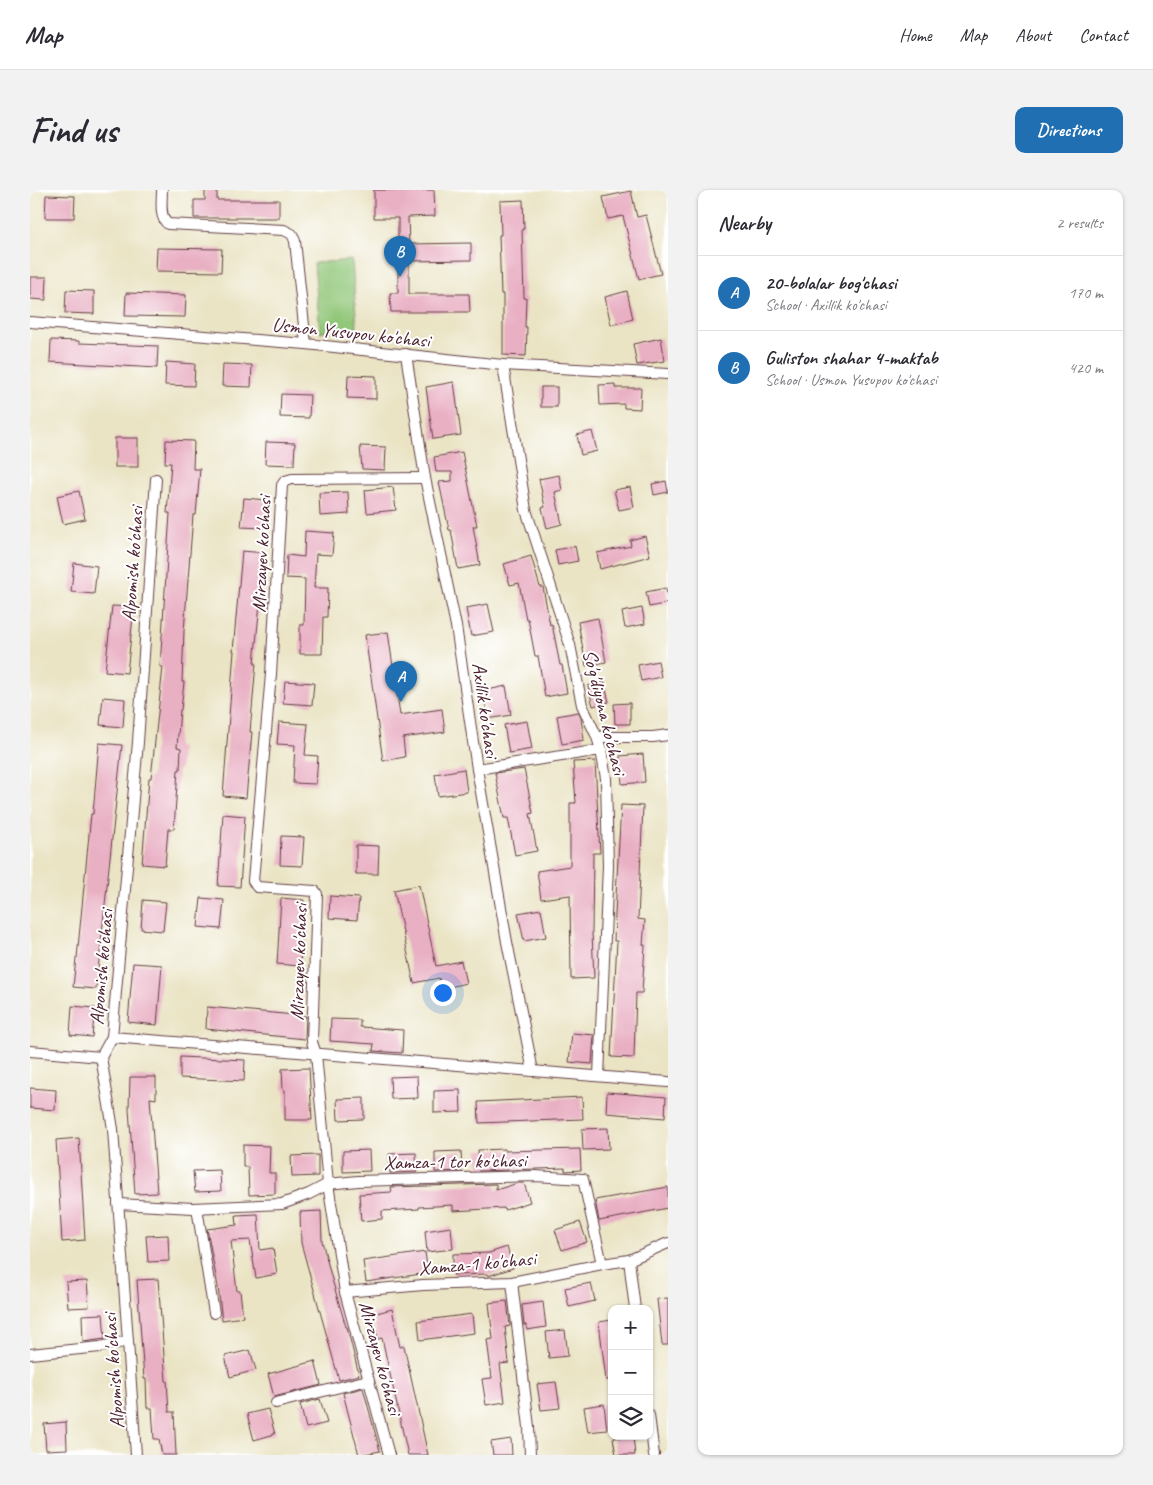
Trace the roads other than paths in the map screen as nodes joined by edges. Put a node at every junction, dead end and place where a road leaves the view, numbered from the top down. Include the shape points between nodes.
1 (162, 190) edge
2 (30, 322) edge
3 (306, 344) junction
4 (406, 354) junction
5 (503, 365) junction
6 (668, 374) edge
7 (425, 478) junction
8 (156, 479) dead end
9 (668, 735) edge
10 (597, 737) junction
11 (601, 750) junction
12 (477, 769) junction
13 (112, 1037) junction
14 (30, 1050) edge
15 (316, 1054) junction
16 (101, 1057) junction
17 (533, 1070) junction
18 (599, 1076) junction
19 (668, 1082) edge
20 (328, 1184) junction
21 (118, 1204) junction
22 (196, 1208) junction
23 (668, 1243) edge
24 (629, 1260) junction
25 (602, 1264) junction
26 (512, 1282) junction
27 (345, 1292) junction
28 (635, 1305) edge
29 (214, 1313) dead end
30 (128, 1341) junction
31 (30, 1354) edge
32 (368, 1380) junction
33 (276, 1403) dead end
34 (652, 1440) edge
35 (136, 1455) edge
36 (389, 1455) edge
37 (530, 1455) edge
38 (654, 1455) edge

1 - 3 street via 163,216 168,224 284,230 292,234
2 - 3 street, Usmon Yusupov ko'chasi
3 - 4 street, Usmon Yusupov ko'chasi
4 - 5 street, Usmon Yusupov ko'chasi
4 - 7 street, Axillik ko'chasi
5 - 6 street, Usmon Yusupov ko'chasi
5 - 10 street, So'g'diyona ko'chasi via 526,510 570,645 582,706
7 - 12 street, Axillik ko'chasi via 456,626
7 - 15 street, Mirzayev ko'chasi via 292,479 282,484 271,674 253,881 257,887 317,892 312,1042
8 - 13 street, Alpomish ko'chasi via 138,742
9 - 10 street
10 - 11 street, So'g'diyona ko'chasi
11 - 12 street
11 - 18 street, So'g'diyona ko'chasi via 606,778 608,866
12 - 17 street, Axillik ko'chasi
13 - 15 street
13 - 16 street, Alpomish ko'chasi
14 - 16 street
15 - 17 street
15 - 20 street, Mirzayev ko'chasi
16 - 21 street, Alpomish ko'chasi via 113,1129
17 - 18 street
18 - 19 street
20 - 22 street via 282,1204
20 - 25 street, Xamza-1 tor ko'chasi via 535,1176 583,1178
20 - 27 street, Mirzayev ko'chasi
21 - 22 street
21 - 30 street, Alpomish ko'chasi
22 - 29 street
23 - 24 street, Xamza-1 ko'chasi
24 - 25 street, Xamza-1 ko'chasi
24 - 28 street
25 - 26 street, Xamza-1 ko'chasi
26 - 27 street, Xamza-1 ko'chasi
26 - 37 street
27 - 32 street, Mirzayev ko'chasi
30 - 31 street
30 - 35 street, Alpomish ko'chasi
32 - 33 street
32 - 36 street, Mirzayev ko'chasi
34 - 38 street

